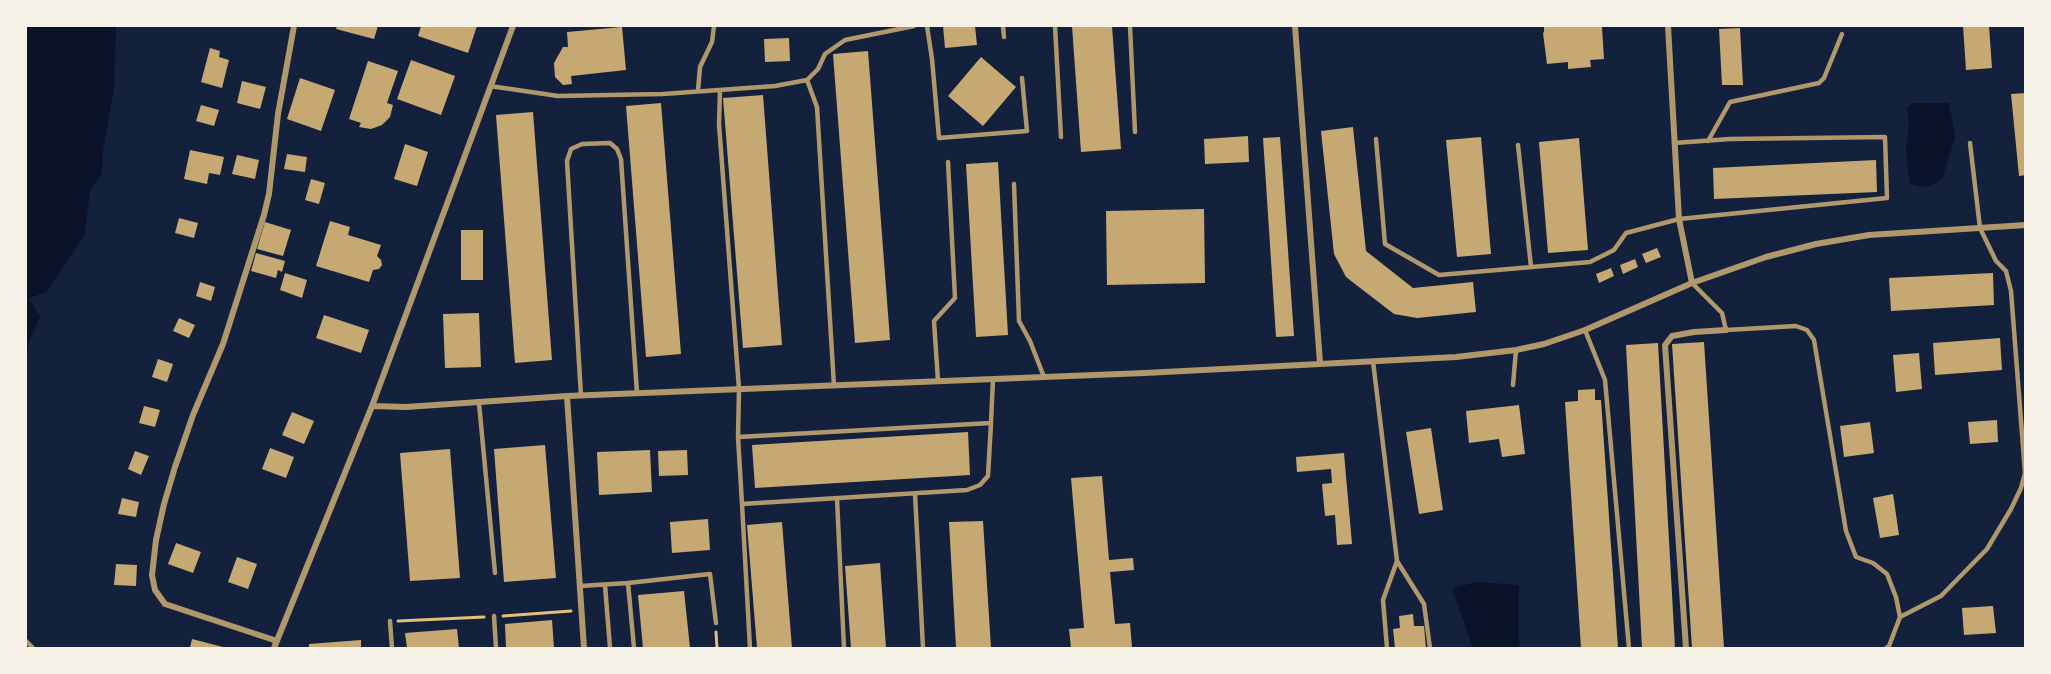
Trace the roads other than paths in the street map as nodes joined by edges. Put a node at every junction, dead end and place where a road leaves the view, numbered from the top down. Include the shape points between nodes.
1 (294, 26) edge
2 (513, 26) edge
3 (714, 26) edge
4 (914, 26) edge
5 (927, 26) edge
6 (1003, 26) edge
7 (1055, 26) edge
8 (1130, 26) edge
9 (1295, 26) edge
10 (1668, 26) edge
11 (1842, 34) dead end
12 (1004, 37) dead end
13 (1022, 78) dead end
14 (807, 80) junction
15 (490, 86) junction
16 (720, 90) junction
17 (698, 91) junction
18 (1135, 132) dead end
19 (1061, 137) dead end
20 (1376, 138) dead end
21 (1708, 141) junction
22 (1674, 143) junction
23 (1970, 143) dead end
24 (1518, 145) dead end
25 (948, 162) dead end
26 (1014, 184) dead end
27 (1679, 219) junction
28 (2025, 225) edge
29 (1980, 228) junction
30 (1531, 267) junction
31 (1692, 283) junction
32 (1585, 330) junction
33 (1726, 330) junction
34 (1516, 350) junction
35 (1373, 361) junction
36 (1320, 363) junction
37 (1044, 377) junction
38 (993, 380) junction
39 (938, 381) junction
40 (1513, 384) dead end
41 (834, 386) junction
42 (739, 389) junction
43 (637, 393) junction
44 (567, 396) junction
45 (581, 396) junction
46 (479, 403) junction
47 (372, 406) junction
48 (991, 423) junction
49 (738, 437) junction
50 (915, 494) junction
51 (837, 499) junction
52 (742, 504) junction
53 (1397, 561) junction
54 (495, 573) dead end
55 (628, 583) junction
56 (605, 585) junction
57 (580, 586) junction
58 (494, 616) dead end
59 (1900, 617) junction
60 (390, 621) dead end
61 (716, 623) road end
62 (26, 641) edge
63 (277, 641) junction
64 (33, 648) edge
65 (273, 648) edge
66 (392, 648) edge
67 (496, 648) edge
68 (584, 648) edge
69 (610, 648) edge
70 (634, 648) edge
71 (750, 648) edge
72 (844, 648) edge
73 (923, 648) edge
74 (1387, 648) edge
75 (1430, 648) edge
76 (1629, 648) edge
77 (1686, 648) edge
78 (1886, 648) edge

1 - 63 street via 264,215 223,344 172,476 156,540 152,575 155,590 165,604
2 - 15 street
3 - 17 lane via 712,42 700,67
4 - 14 lane via 844,40 825,54
5 - 13 lane via 939,138 1027,130
6 - 12 lane
7 - 19 lane
8 - 18 lane
9 - 36 street
10 - 22 street
11 - 21 lane via 1819,83 1730,102
14 - 16 lane
14 - 41 lane via 817,107
15 - 17 lane via 558,96
15 - 47 street
16 - 17 lane
16 - 42 lane via 719,124
20 - 30 lane via 1386,244 1439,276
21 - 22 lane
21 - 27 lane via 1885,137 1887,198
22 - 27 street
23 - 29 lane
24 - 30 lane
25 - 39 lane via 955,298 934,321
26 - 37 lane via 1019,321
27 - 30 lane via 1626,233 1614,250 1590,262
27 - 31 street
28 - 29 street
29 - 31 street via 1869,235 1816,244
29 - 59 lane via 1996,261 2006,272 2011,291 2025,473 2012,509 1987,549 1941,596
31 - 32 street
31 - 33 lane via 1722,313
32 - 34 street
32 - 76 lane via 1605,380
33 - 59 lane via 1796,326 1807,330 1814,340 1846,531 1856,557 1887,574
33 - 77 street via 1672,336 1665,345
34 - 35 street
34 - 40 lane
35 - 36 street
35 - 53 lane
36 - 37 street
37 - 38 street
38 - 39 street
38 - 48 lane
39 - 41 street
41 - 42 street
42 - 43 street
42 - 49 lane
43 - 45 street
43 - 45 lane via 621,159 610,143 582,144 571,149 567,161
44 - 45 street
44 - 46 street
44 - 57 street
46 - 47 street
46 - 54 lane
47 - 63 street
48 - 49 lane
48 - 50 lane via 988,476 980,486
49 - 52 lane
50 - 51 lane
50 - 73 lane
51 - 52 lane
51 - 72 lane
52 - 71 lane
53 - 74 lane via 1383,600
53 - 75 lane via 1424,604
55 - 56 lane
55 - 61 lane via 710,574
55 - 70 lane
56 - 57 lane
56 - 69 lane
57 - 68 street
58 - 67 lane
59 - 78 lane
60 - 66 lane
62 - 64 lane
63 - 65 street

